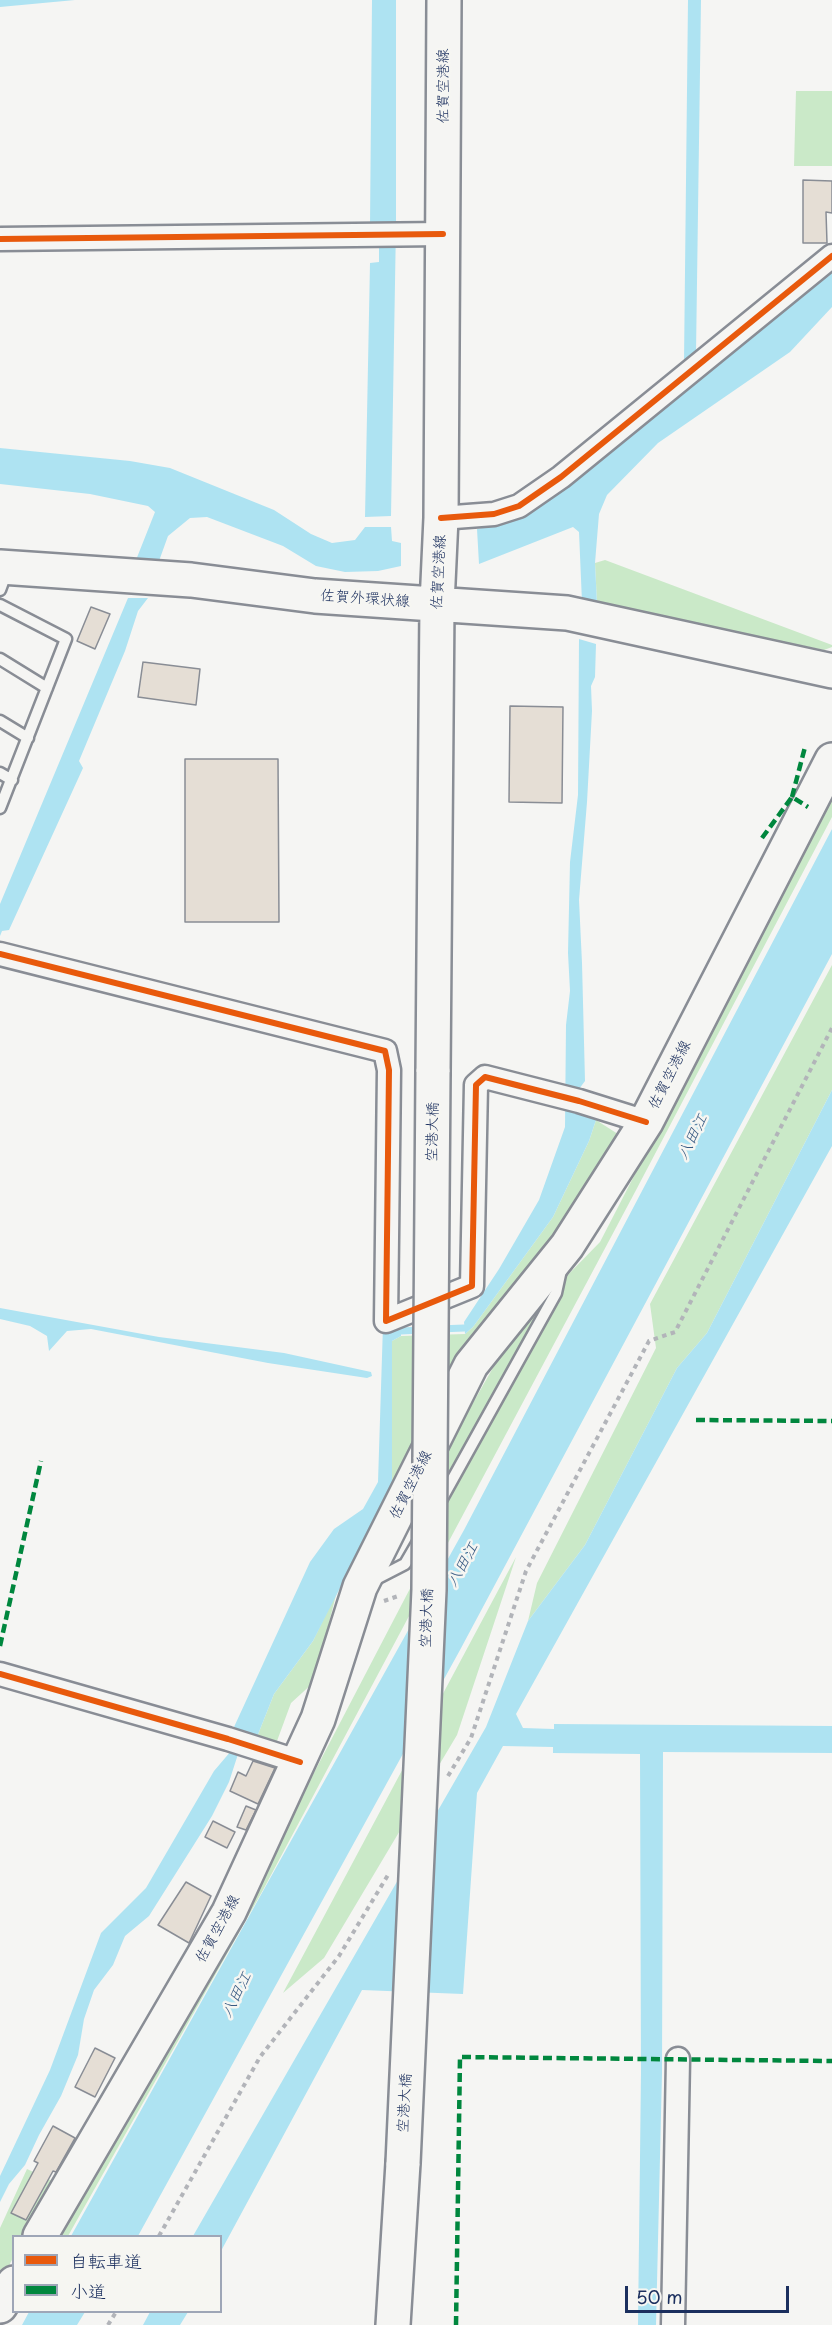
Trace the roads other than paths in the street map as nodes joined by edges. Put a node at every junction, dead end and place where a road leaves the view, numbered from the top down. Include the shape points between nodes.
1 (444, 0) edge
2 (444, 234) junction
3 (0, 239) edge
4 (832, 256) edge
5 (441, 519) junction
6 (2, 575) edge
7 (437, 604) junction
8 (0, 605) edge
9 (0, 659) edge
10 (832, 671) edge
11 (47, 688) junction
12 (0, 722) edge
13 (28, 738) junction
14 (832, 760) edge
15 (0, 773) edge
16 (12, 780) junction
17 (0, 808) edge
18 (0, 954) edge
19 (433, 1072) joint
20 (646, 1122) junction
21 (0, 1674) edge
22 (300, 1762) junction
23 (678, 2059) dead end
24 (41, 2235) edge
25 (12, 2286) edge
26 (0, 2306) edge
27 (393, 2325) edge
28 (674, 2325) edge

1 - 2 main road, 佐賀空港線
2 - 3 street
2 - 5 main road, 佐賀空港線
4 - 5 street via 561,477 519,506 494,514
5 - 7 main road, 佐賀空港線
6 - 7 main road, 佐賀外環状線 via 191,580 315,596
7 - 10 main road, 佐賀外環状線 via 567,613
7 - 19 main road, 佐賀空港線
8 - 11 lane via 66,639
9 - 11 lane
11 - 13 lane
12 - 13 lane
13 - 16 lane
14 - 20 main road, 佐賀空港線
15 - 16 lane
16 - 17 lane
18 - 20 street via 386,1051 386,1322 472,1286 476,1085 485,1077
19 - 27 main road, 空港大橋, bridge via 429,1590
20 - 22 main road, 佐賀空港線 via 567,1246 471,1365 360,1587 318,1719
21 - 22 street
22 - 24 main road, 佐賀空港線 via 229,1912
23 - 28 street
25 - 26 main road

